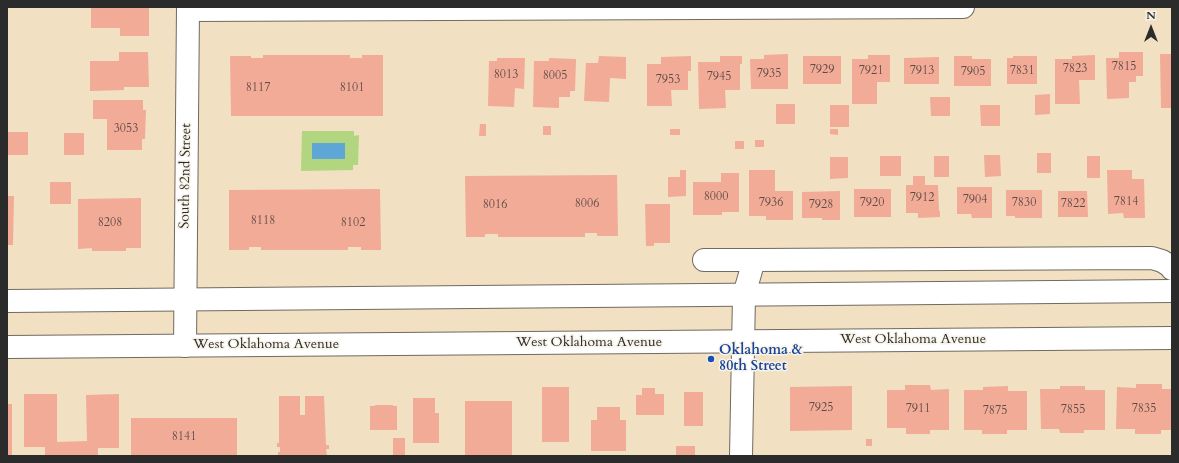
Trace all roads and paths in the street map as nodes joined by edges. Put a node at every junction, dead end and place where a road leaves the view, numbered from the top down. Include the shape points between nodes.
1 (962, 7) edge
2 (188, 8) edge
3 (618, 8) edge
4 (704, 260) dead end
5 (754, 260) junction
6 (1172, 269) edge
7 (1172, 291) edge
8 (744, 295) junction
9 (185, 299) junction
10 (7, 300) edge
11 (1172, 338) edge
12 (743, 341) junction
13 (185, 346) junction
14 (7, 347) edge
15 (741, 456) edge

1 - 3 main road
2 - 3 main road
2 - 9 main road, South 82nd Street
4 - 5 main road
5 - 6 main road via 1152,258 1162,261
5 - 8 main road
7 - 8 main road
8 - 9 main road
8 - 12 main road
9 - 10 main road
9 - 13 main road, South 82nd Street
11 - 12 main road, West Oklahoma Avenue
12 - 13 main road, West Oklahoma Avenue
12 - 15 main road
13 - 14 main road, West Oklahoma Avenue

